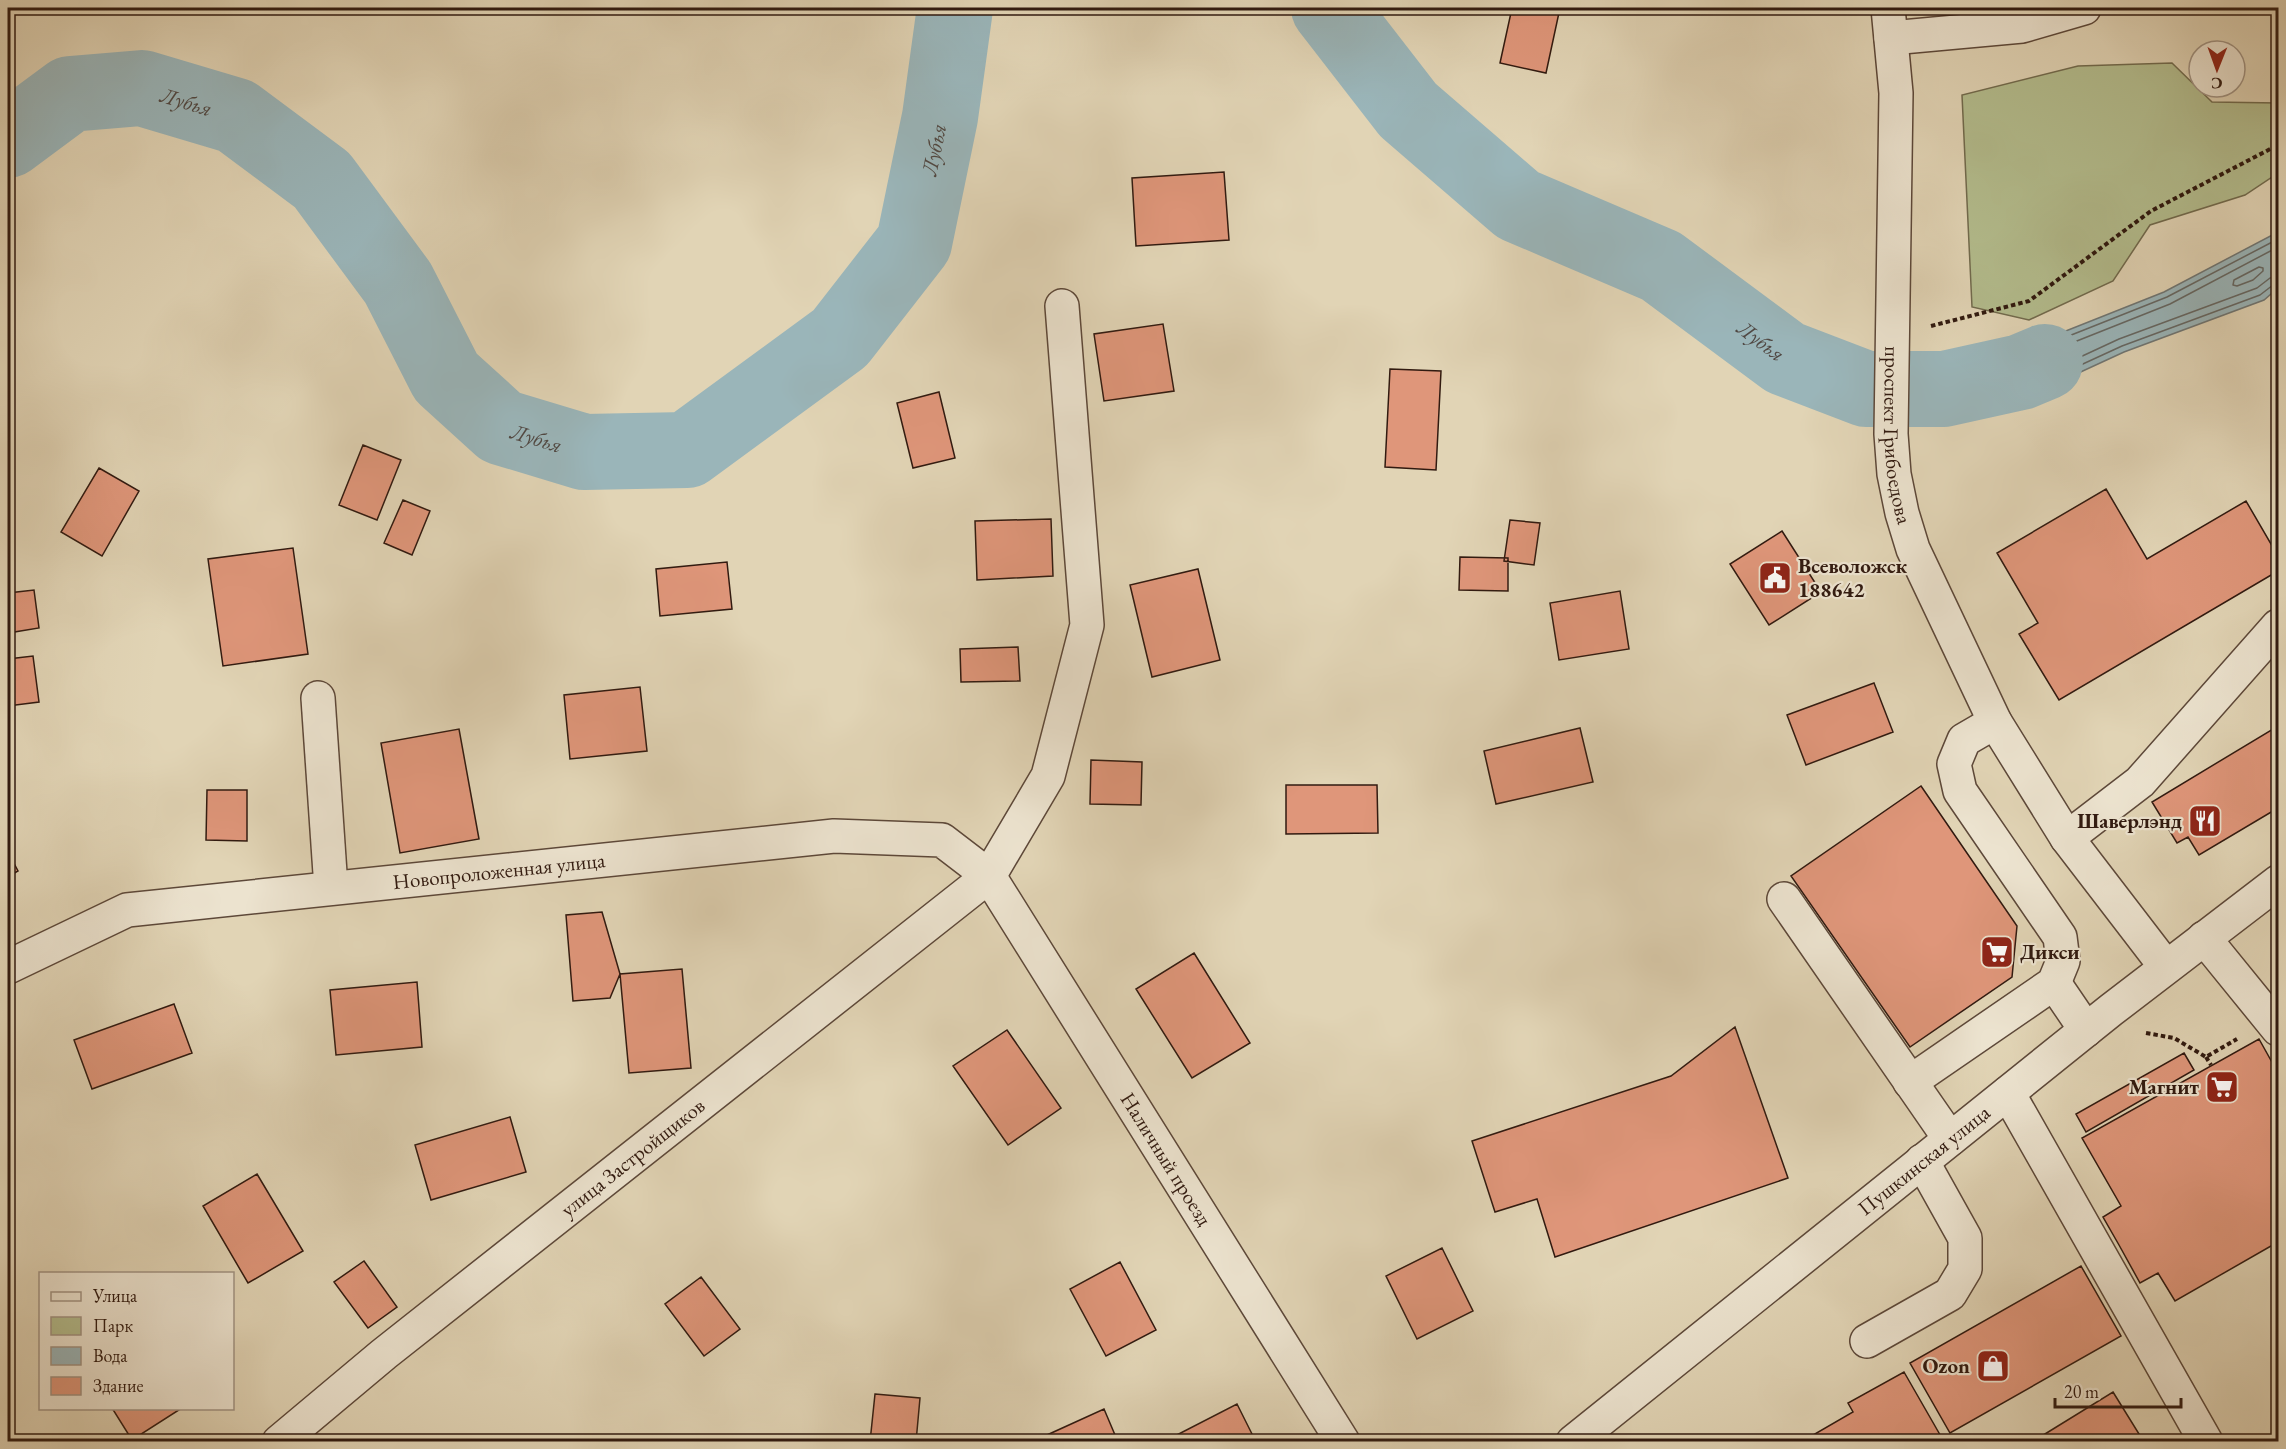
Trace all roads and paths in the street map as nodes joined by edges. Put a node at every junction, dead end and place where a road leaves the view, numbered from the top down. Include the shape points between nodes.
1 (2084, 8) edge
2 (1890, 23) edge
3 (2278, 145) edge
4 (1062, 306) dead end
5 (1925, 328) dead end
6 (2278, 626) edge
7 (318, 698) dead end
8 (1995, 722) junction
9 (2067, 838) junction
10 (989, 876) junction
11 (2278, 882) edge
12 (331, 888) junction
13 (1784, 899) dead end
14 (2204, 938) junction
15 (8, 967) edge
16 (2166, 967) junction
17 (2054, 983) junction
18 (2275, 1024) edge
19 (2086, 1030) junction
20 (2139, 1032) dead end
21 (2206, 1057) junction
22 (2211, 1065) dead end
23 (1910, 1082) junction
24 (2008, 1093) junction
25 (1950, 1139) junction
26 (1922, 1161) junction
27 (1867, 1341) dead end
28 (279, 1442) edge
29 (1343, 1442) edge
30 (1573, 1442) edge
31 (2206, 1442) edge

1 - 2 street via 2022,26
2 - 8 street, проспект Грибоедова via 1896,93 1891,327 1894,474 1913,549
3 - 5 path via 2151,211 2029,301
4 - 10 street via 1088,626 1048,776
6 - 9 street via 2140,782
7 - 12 street
8 - 9 street, проспект Грибоедова
8 - 17 street via 1964,740 1954,764 1960,791 2060,937 2063,961
9 - 16 street, проспект Грибоедова
10 - 12 street, Новопроложенная улица via 942,840 834,836
10 - 28 street, улица Застройщиков via 384,1354
10 - 29 street, Наличный проезд
11 - 14 street, Пушкинская улица
12 - 15 street, Новопроложенная улица via 127,910
13 - 23 street
14 - 16 street, Пушкинская улица
14 - 18 street
16 - 19 street, Пушкинская улица
17 - 19 street
17 - 23 street
18 - 21 path
19 - 24 street, Пушкинская улица
20 - 21 path via 2174,1038
21 - 22 path
23 - 25 street
24 - 25 street, Пушкинская улица
24 - 31 street
25 - 26 street, Пушкинская улица
26 - 27 street via 1965,1238 1965,1269 1950,1294
26 - 30 street, Пушкинская улица

